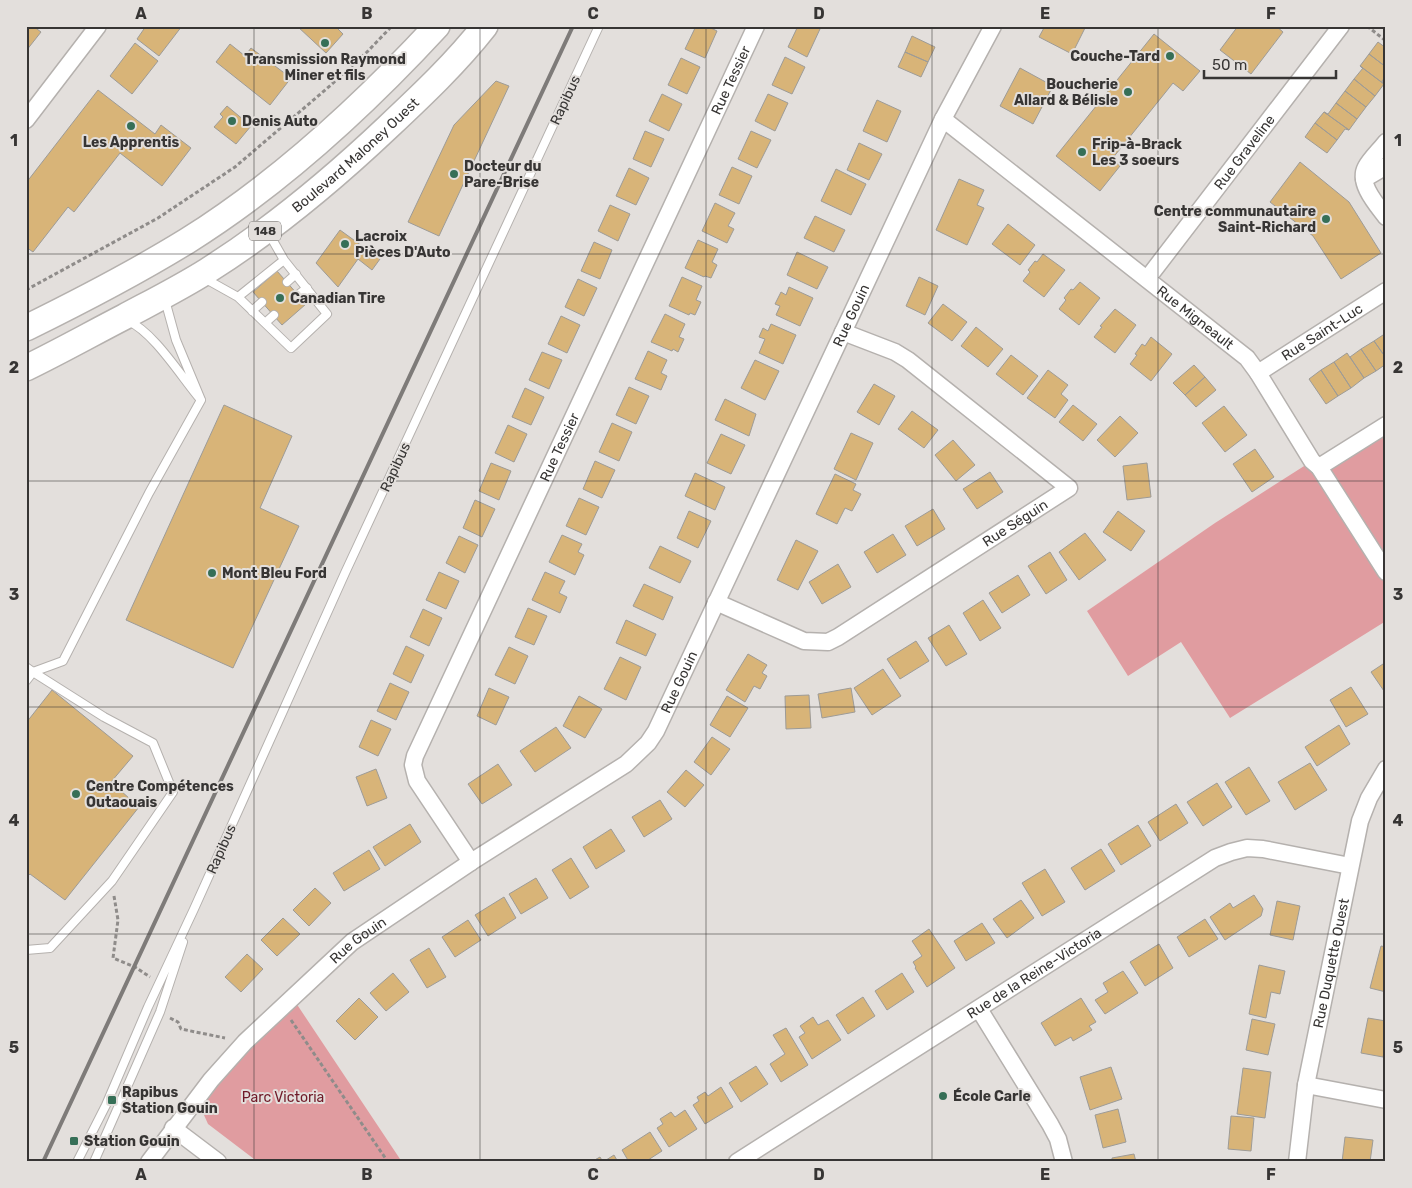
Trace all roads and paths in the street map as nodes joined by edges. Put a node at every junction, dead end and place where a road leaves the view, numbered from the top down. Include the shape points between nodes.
1 (98, 26) edge
2 (392, 26) edge
3 (437, 26) edge
4 (485, 26) edge
5 (599, 26) edge
6 (756, 26) edge
7 (992, 26) edge
8 (1341, 26) edge
9 (1367, 26) edge
10 (1386, 41) edge
11 (943, 119) junction
12 (26, 120) edge
13 (1386, 142) edge
14 (1386, 166) edge
15 (1364, 179) junction
16 (1386, 217) edge
17 (267, 230) junction
18 (284, 260) junction
19 (296, 274) junction
20 (200, 275) junction
21 (1147, 279) junction
22 (287, 282) dead end
23 (307, 288) junction
24 (26, 290) edge
25 (1386, 290) edge
26 (298, 295) dead end
27 (164, 296) junction
28 (238, 297) junction
29 (262, 302) dead end
30 (252, 311) junction
31 (274, 316) dead end
32 (122, 318) junction
33 (265, 323) junction
34 (26, 328) edge
35 (843, 332) junction
36 (26, 368) edge
37 (1258, 373) junction
38 (202, 400) junction
39 (1386, 425) edge
40 (1319, 467) junction
41 (1386, 572) edge
42 (716, 602) junction
43 (30, 669) edge
44 (26, 681) edge
45 (1386, 769) edge
46 (471, 862) junction
47 (1350, 866) junction
48 (112, 881) junction
49 (194, 910) junction
50 (26, 950) edge
51 (153, 978) dead end
52 (978, 1008) junction
53 (280, 1009) junction
54 (160, 1012) junction
55 (245, 1042) junction
56 (1306, 1085) junction
57 (161, 1089) dead end
58 (180, 1095) dead end
59 (1386, 1100) edge
60 (173, 1128) junction
61 (77, 1162) edge
62 (94, 1162) edge
63 (149, 1162) edge
64 (218, 1162) edge
65 (388, 1162) edge
66 (737, 1162) edge
67 (1064, 1162) edge
68 (1297, 1162) edge

1 - 12 street
2 - 24 path via 338,78 235,167 158,218
3 - 34 main road, 148 via 326,135 252,196 188,240 135,271
4 - 17 main road, Boulevard Maloney Ouest / 148 via 404,113
5 - 49 lane, Rapibus
6 - 46 street, Rue Tessier via 415,756 413,765 417,781
7 - 11 street, Rue Gouin
8 - 21 street, Rue Graveline
9 - 10 path
11 - 21 street, Rue Migneault
11 - 35 street, Rue Gouin
13 - 15 street via 1365,168
14 - 15 street
15 - 16 street
17 - 18 lane
17 - 20 main road, Boulevard Maloney Ouest / 148
18 - 19 lane
18 - 28 lane
19 - 22 lane
19 - 23 lane
20 - 27 main road, Boulevard Maloney Ouest / 148
20 - 28 lane
21 - 37 street, Rue Migneault via 1247,358
23 - 26 lane
23 - 33 lane via 327,314 291,348
25 - 37 street, Rue Saint-Luc
27 - 32 main road, Boulevard Maloney Ouest / 148
27 - 38 lane via 176,340
28 - 30 lane
29 - 30 lane
30 - 33 lane
31 - 33 lane
32 - 36 main road, Boulevard Maloney Ouest / 148
32 - 38 lane via 138,325
35 - 42 street, Rue Gouin
35 - 42 street, Rue Séguin via 908,360 1069,488 828,642 804,641
37 - 40 street, Rue Migneault via 1312,461
38 - 43 lane via 149,492 63,661
39 - 40 street
40 - 41 street, Rue Migneault
42 - 46 street, Rue Gouin via 656,731 638,754
43 - 44 lane
43 - 48 lane via 104,717 153,743 173,792
45 - 47 street, Rue Duquette Ouest via 1360,821
46 - 53 street, Rue Gouin via 352,942
47 - 52 street, Rue de la Reine-Victoria via 1247,848 1215,858
47 - 56 street, Rue Duquette Ouest
48 - 50 lane via 50,948
48 - 51 path via 118,920 113,958
49 - 54 lane, Rapibus
49 - 61 lane, Rapibus
52 - 66 street, Rue de la Reine-Victoria
52 - 67 street via 1050,1124
53 - 55 street, Rue Gouin
53 - 65 path via 293,1023
54 - 55 path via 178,1022 182,1029
54 - 62 lane, Rapibus
55 - 60 street, Rue Gouin
56 - 59 street
56 - 68 street, Rue Duquette Ouest
57 - 58 path
60 - 63 street, Rue Gouin
60 - 64 street

